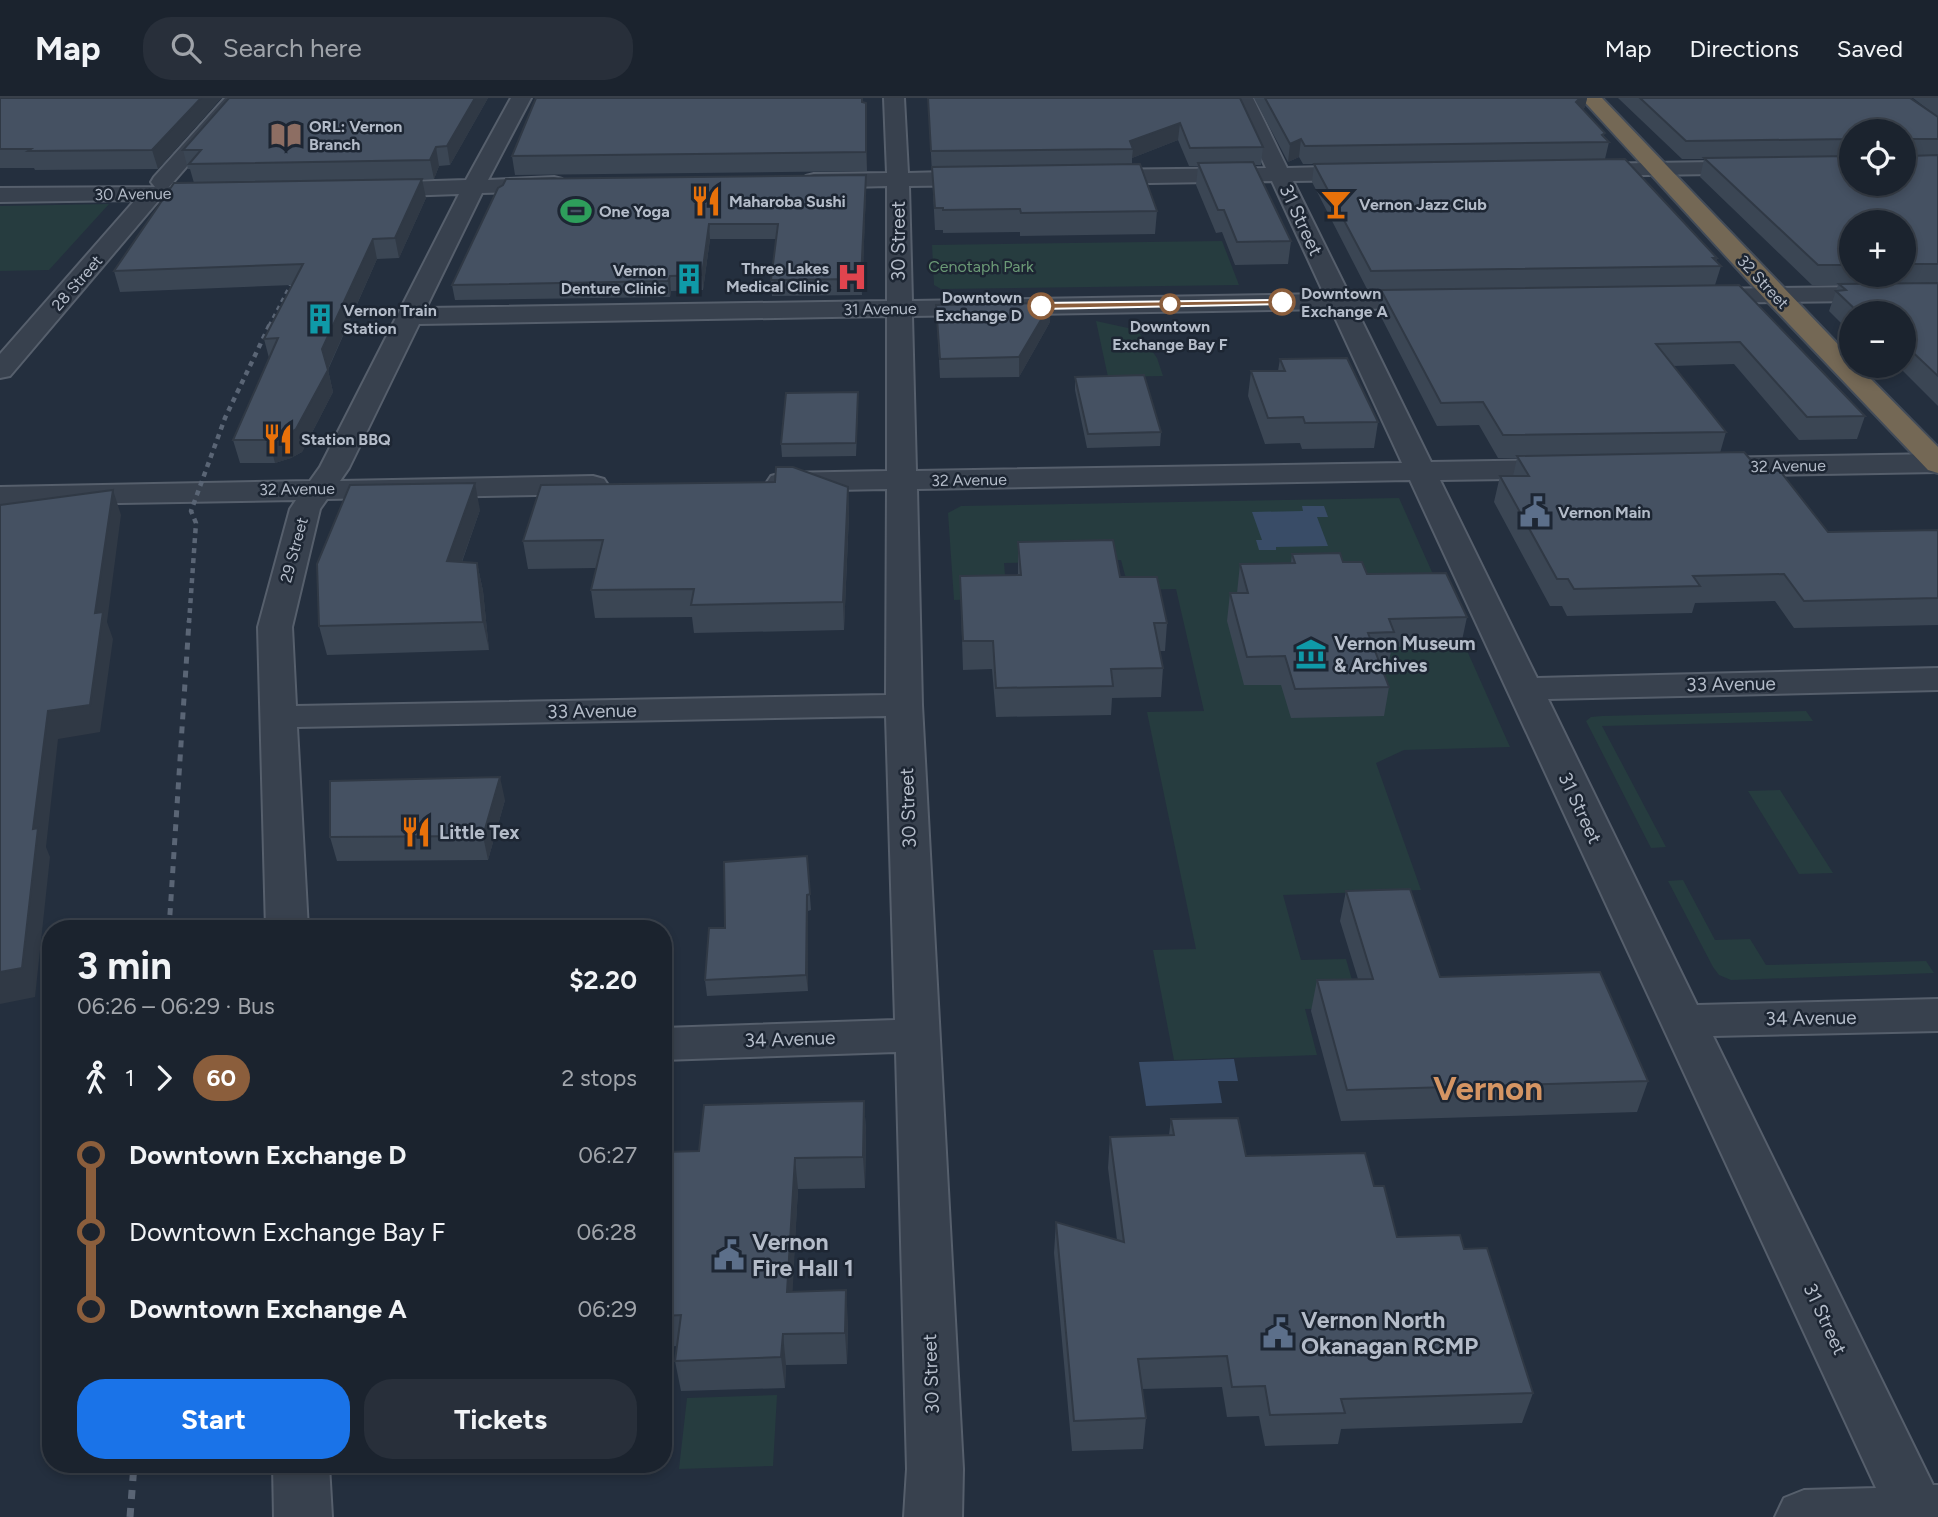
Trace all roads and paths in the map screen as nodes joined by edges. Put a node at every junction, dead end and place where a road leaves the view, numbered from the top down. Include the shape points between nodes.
1 (236, 98) edge
2 (521, 98) edge
3 (894, 98) edge
4 (1243, 98) edge
5 (1591, 98) edge
6 (488, 158) junction
7 (1839, 166) edge
8 (1657, 169) junction
9 (1560, 170) edge
10 (1385, 173) edge
11 (1280, 174) junction
12 (1065, 177) edge
13 (1011, 178) edge
14 (898, 180) junction
15 (417, 181) junction
16 (788, 181) edge
17 (575, 184) edge
18 (0, 185) edge
19 (475, 185) junction
20 (243, 187) edge
21 (157, 188) junction
22 (0, 195) edge
23 (1938, 293) edge
24 (1775, 295) junction
25 (1669, 296) edge
26 (1449, 300) edge
27 (1340, 301) junction
28 (899, 308) junction
29 (410, 316) junction
30 (0, 370) edge
31 (1938, 463) edge
32 (1681, 467) edge
33 (1600, 469) edge
34 (1421, 472) junction
35 (902, 481) junction
36 (761, 483) edge
37 (621, 485) edge
38 (319, 489) junction
39 (0, 496) edge
40 (1938, 679) edge
41 (1523, 689) junction
42 (904, 705) junction
43 (279, 717) junction
44 (287, 920) edge
45 (1938, 1015) edge
46 (1684, 1021) junction
47 (917, 1035) junction
48 (672, 1044) edge
49 (301, 1473) edge
50 (1925, 1514) edge
51 (303, 1517) edge
52 (933, 1517) edge
53 (1804, 1517) edge

1 - 21 street, 28 Street
2 - 6 street, 29 Street
3 - 14 street, 30 Street
4 - 11 street, 31 Street
5 - 8 highway, 32 Street
6 - 15 street via 464,174
6 - 19 street, 29 Street
7 - 8 street
8 - 9 street
8 - 24 highway, 32 Street
10 - 11 street
11 - 12 street
11 - 27 street, 31 Street
13 - 14 street
14 - 16 street
14 - 28 street, 30 Street
15 - 19 street
15 - 19 street via 354,186
17 - 19 street
18 - 21 street, 30 Avenue
19 - 29 street, 29 Street
20 - 21 street, 30 Avenue
21 - 22 street, 30 Avenue
21 - 30 street, 28 Street
23 - 24 street
24 - 25 street
24 - 31 highway, 32 Street
26 - 27 street, 31 Avenue
27 - 28 street, 31 Avenue
27 - 34 street, 31 Street
28 - 29 street, 31 Avenue
28 - 35 street, 30 Street
29 - 38 street, 29 Street
31 - 32 street, 32 Avenue
33 - 34 street, 32 Avenue
34 - 35 street, 32 Avenue
34 - 41 street, 31 Street
35 - 36 street, 32 Avenue
35 - 42 street, 30 Street
37 - 38 street, 32 Avenue
38 - 39 street, 32 Avenue
38 - 43 street, 29 Street via 298,529 275,627
40 - 41 street, 33 Avenue
41 - 46 street, 31 Street
42 - 43 street, 33 Avenue
42 - 47 street, 30 Street
43 - 44 street, 29 Street
45 - 46 street, 34 Avenue
46 - 50 street, 31 Street
47 - 48 street, 34 Avenue
47 - 52 street, 30 Street
49 - 51 street
50 - 53 street

